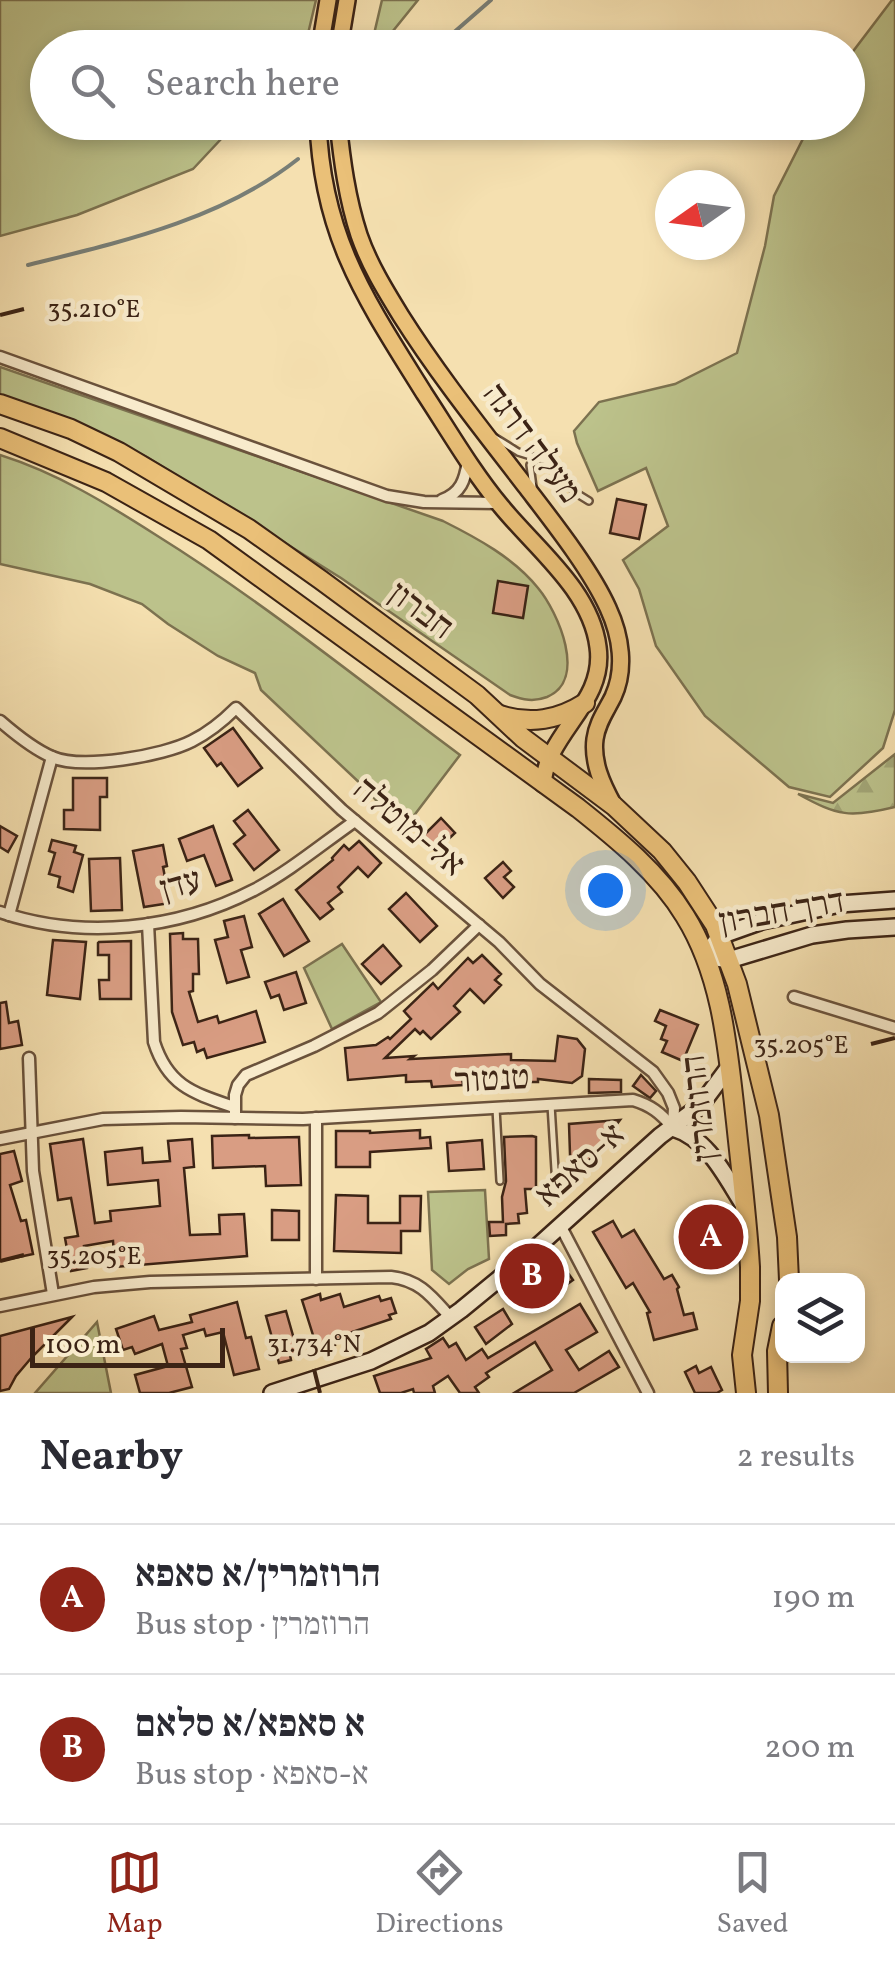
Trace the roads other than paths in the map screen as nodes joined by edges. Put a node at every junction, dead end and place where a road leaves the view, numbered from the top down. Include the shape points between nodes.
1 (328, 0) edge
2 (347, 0) edge
3 (323, 30) edge
4 (342, 30) edge
5 (320, 140) edge
6 (340, 140) edge
7 (0, 357) edge
8 (0, 404) edge
9 (483, 430) junction
10 (0, 438) edge
11 (542, 458) junction
12 (468, 461) junction
13 (590, 501) dead end
14 (437, 502) junction
15 (498, 502) junction
16 (542, 508) junction
17 (585, 703) junction
18 (498, 715) junction
19 (0, 721) edge
20 (52, 757) junction
21 (549, 758) junction
22 (543, 784) junction
23 (614, 806) junction
24 (356, 820) junction
25 (895, 900) edge
26 (5, 914) edge
27 (148, 924) junction
28 (479, 925) junction
29 (895, 927) edge
30 (720, 936) junction
31 (705, 956) junction
32 (730, 960) junction
33 (794, 997) dead end
34 (895, 1028) edge
35 (29, 1058) dead end
36 (729, 1068) junction
37 (552, 1105) junction
38 (496, 1108) junction
39 (235, 1112) junction
40 (316, 1118) junction
41 (673, 1128) junction
42 (33, 1132) junction
43 (0, 1139) edge
44 (500, 1181) dead end
45 (556, 1186) dead end
46 (745, 1207) junction
47 (560, 1225) junction
48 (789, 1273) edge
49 (316, 1279) junction
50 (53, 1294) junction
51 (0, 1306) edge
52 (450, 1318) junction
53 (777, 1363) edge
54 (294, 1390) edge
55 (272, 1393) edge
56 (648, 1393) edge
57 (743, 1393) edge
58 (778, 1393) edge

1 - 3 main road
2 - 4 main road
5 - 12 main road, מעלה דרגה via 331,216 356,280
6 - 9 main road, מעלה דרגה via 348,197 374,270
7 - 14 street via 387,496
8 - 18 highway, חברון via 119,452 236,520
9 - 11 lane
9 - 16 main road, מעלה דרגה
10 - 22 highway, חברון via 106,482 208,540
11 - 13 lane
11 - 16 lane via 530,465 530,475
12 - 14 street via 462,486
12 - 15 main road, מעלה דרגה
14 - 15 street
15 - 17 main road, מעלה דרגה via 586,608 599,651
16 - 23 main road, מעלה דרגה via 616,628 620,673 594,752
17 - 18 highway via 540,720
17 - 21 main road, מעלה דרגה
18 - 21 highway, חברון
19 - 20 street
20 - 24 street, אל-מוטלה via 96,761 187,744 236,708
20 - 26 street
21 - 22 main road, מעלה דרגה
21 - 23 highway, חברון
22 - 31 highway, חברון via 648,870 680,908
23 - 30 highway, חברון via 662,851
24 - 27 street, עדן via 252,891
24 - 28 street, אל-מוטלה
25 - 30 street, דרך חברון via 817,908
26 - 27 street, עדן via 72,928
27 - 39 street via 159,1058 175,1080
28 - 39 street via 378,1014 246,1075
28 - 41 street, אל-מוטלה via 540,984 653,1072 674,1108
29 - 32 street, דרך חברון via 812,935
30 - 31 street, דרך חברון
30 - 32 highway, חברון
31 - 32 street, דרך חברון
31 - 36 highway, הרוזמרין
32 - 48 highway, הרוזמרין via 769,1116
33 - 34 street
35 - 42 street
36 - 41 street, א-סאפא via 708,1098
36 - 46 highway, הרוזמרין
37 - 38 street, טנטור
37 - 41 street, טנטור via 633,1100 658,1111
37 - 45 lane
38 - 40 street, טנטור
38 - 44 lane
39 - 40 street, טנטור
39 - 42 street, טנטור via 103,1119
40 - 49 street
41 - 46 street via 705,1148
41 - 47 street, א-סאפא
42 - 43 street, טנטור
42 - 50 street
46 - 57 highway, הרוזמרין via 750,1283
47 - 52 street, א-סאפא
47 - 56 street
49 - 50 street via 150,1282
49 - 52 street via 404,1278 427,1291
50 - 51 street
52 - 54 street, א-סאפא via 370,1361
53 - 58 highway
54 - 55 street, א-סאפא

